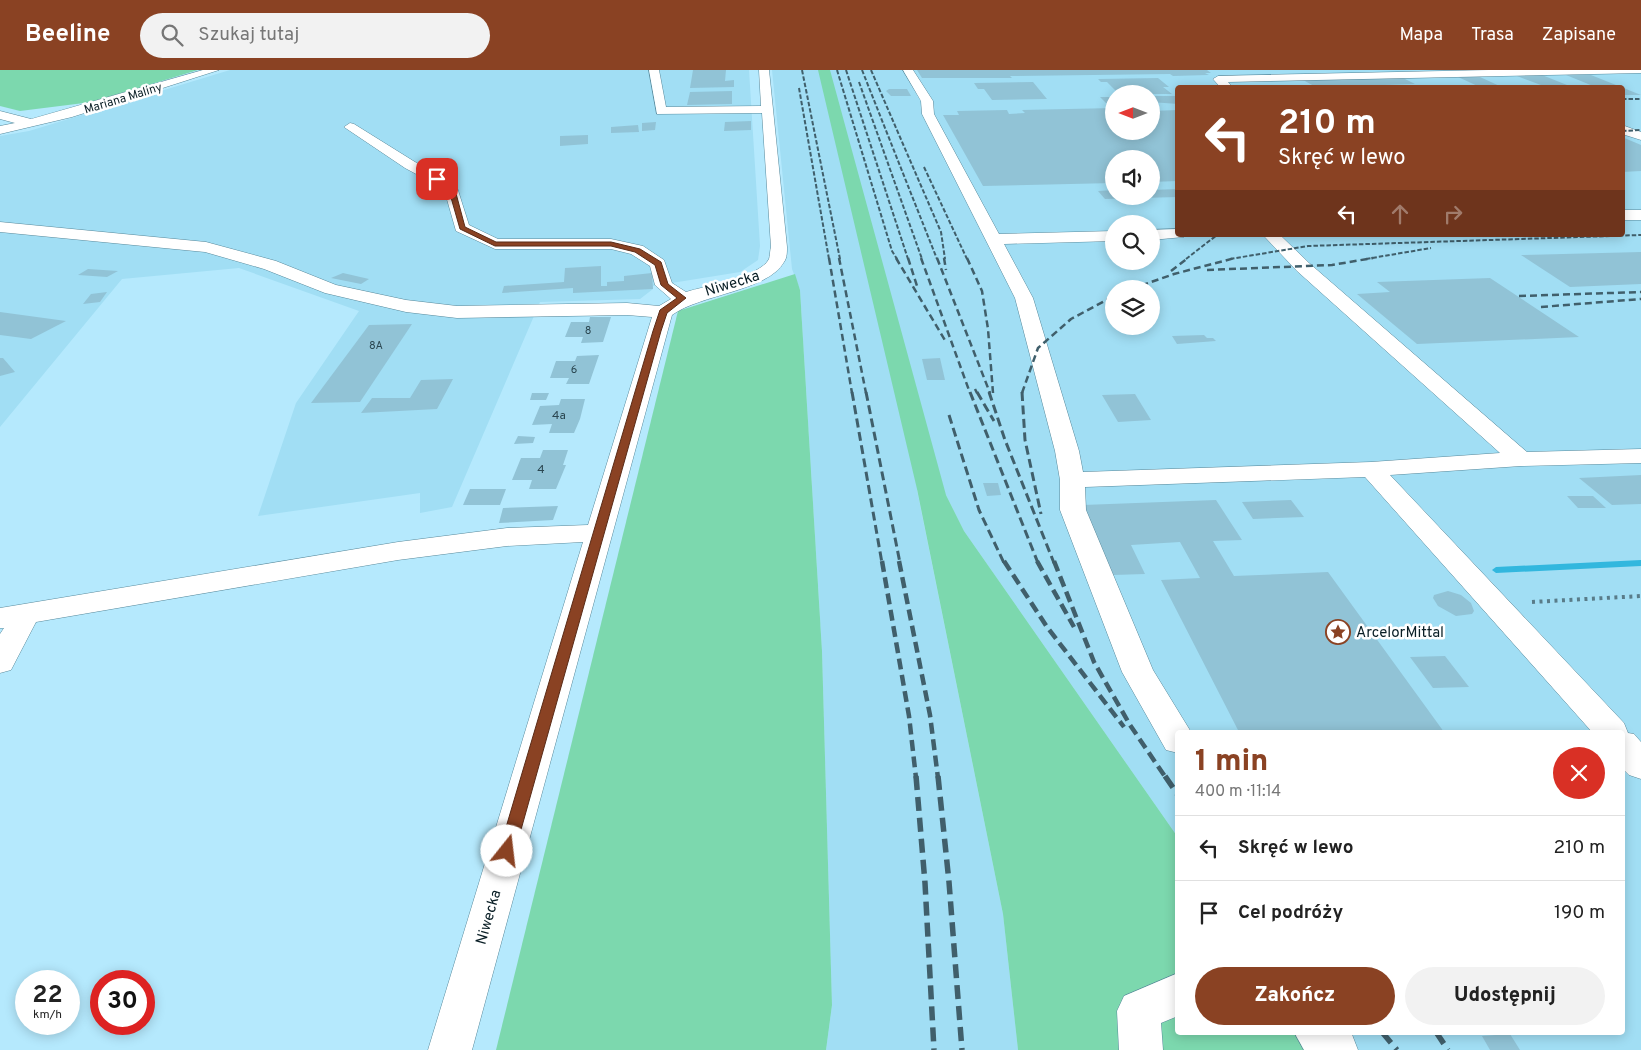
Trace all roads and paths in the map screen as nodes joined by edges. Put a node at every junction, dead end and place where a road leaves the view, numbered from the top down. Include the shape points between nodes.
1 (214, 70) edge
2 (654, 70) edge
3 (764, 70) edge
4 (908, 70) edge
5 (1262, 70) edge
6 (1641, 70) edge
7 (1492, 73) junction
8 (1273, 77) junction
9 (1517, 84) dead end
10 (1225, 85) edge
11 (767, 109) junction
12 (0, 115) edge
13 (31, 123) junction
14 (350, 127) dead end
15 (0, 130) edge
16 (1625, 130) edge
17 (1641, 136) edge
18 (1625, 215) edge
19 (1641, 215) edge
20 (0, 227) edge
21 (1175, 234) edge
22 (1160, 235) edge
23 (1105, 236) edge
24 (1273, 237) edge
25 (994, 239) junction
26 (673, 305) junction
27 (1641, 456) edge
28 (1521, 459) junction
29 (1371, 469) junction
30 (1072, 480) junction
31 (599, 533) junction
32 (1641, 596) edge
33 (1495, 604) junction
34 (13, 616) edge
35 (0, 662) edge
36 (1610, 730) edge
37 (1175, 735) edge
38 (1625, 747) edge
39 (1641, 765) edge
40 (1175, 995) edge
41 (1320, 1035) edge
42 (450, 1050) edge
43 (1141, 1050) edge
44 (1336, 1050) edge

1 - 13 street, Mariana Maliny
2 - 11 street via 661,111
3 - 11 street, Niwecka
4 - 25 street via 927,100 928,114
5 - 8 street
6 - 7 street
7 - 8 street
7 - 9 street
8 - 10 street via 1218,79
11 - 26 street, Niwecka via 778,261 756,277
12 - 13 street
13 - 15 street, Mariana Maliny
14 - 26 street via 410,165 451,186 462,228 495,244 611,244 637,250 658,264
16 - 17 street
18 - 19 street
20 - 26 street via 206,247 270,265 330,290 406,306 457,312 627,309
21 - 22 street
23 - 25 street
24 - 28 street via 1303,268
25 - 30 street via 1024,298 1067,451
26 - 31 street, Niwecka
27 - 28 street
28 - 29 street
29 - 30 street
29 - 33 street
30 - 37 street via 1072,510 1138,672
31 - 34 street via 507,537 398,551
31 - 42 street, Niwecka
32 - 33 path
33 - 36 street
34 - 35 street
38 - 39 street
40 - 43 street via 1139,1011
41 - 44 street

